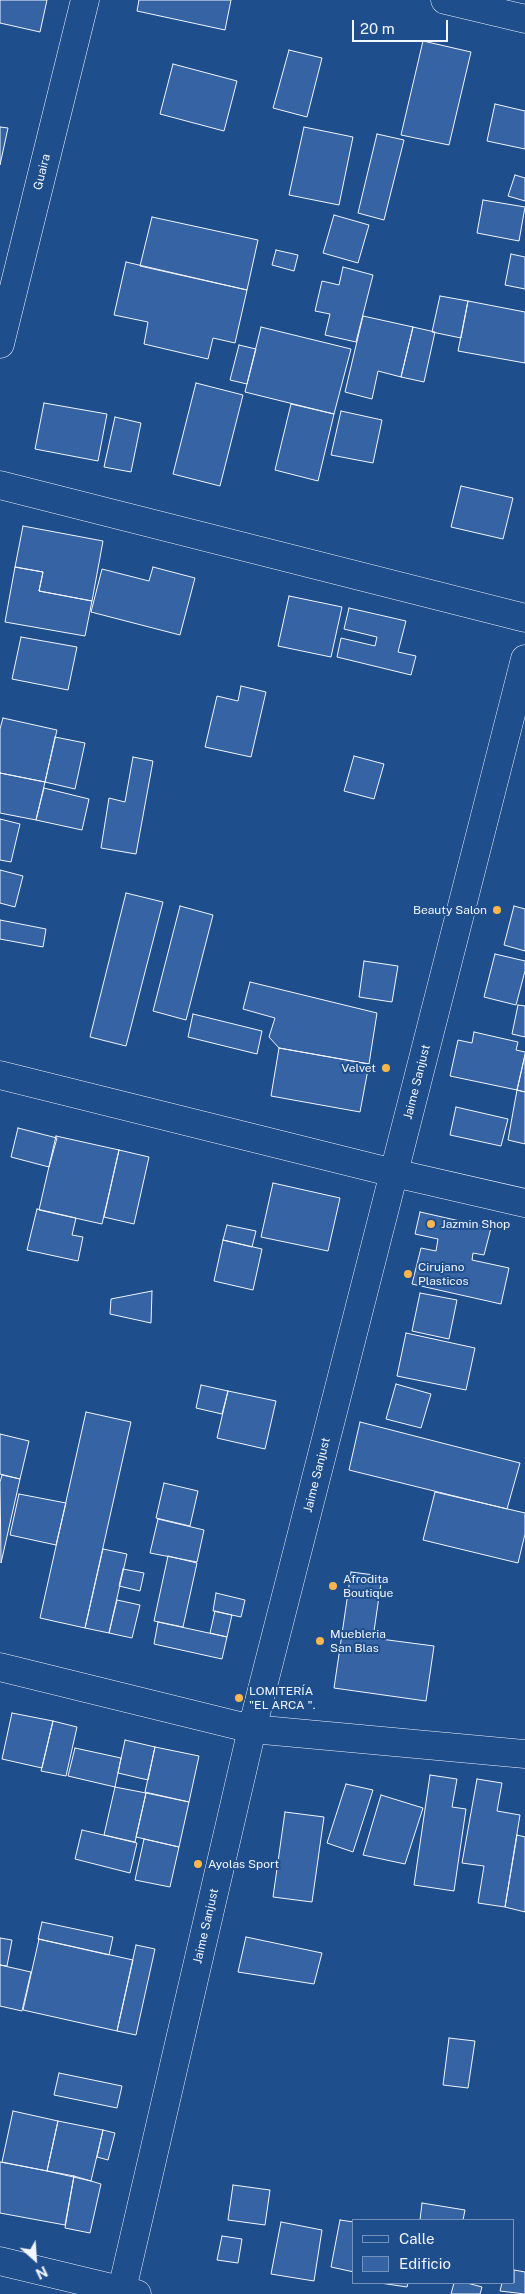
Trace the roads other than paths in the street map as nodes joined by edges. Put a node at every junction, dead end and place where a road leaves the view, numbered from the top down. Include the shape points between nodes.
1 (85, 0) edge
2 (445, 0) edge
3 (525, 19) edge
4 (0, 344) edge
5 (0, 485) edge
6 (525, 618) edge
7 (525, 659) edge
8 (0, 1075) edge
9 (394, 1174) junction
10 (525, 1203) edge
11 (0, 1667) edge
12 (252, 1729) junction
13 (525, 1754) edge
14 (0, 2261) edge
15 (127, 2293) edge

1 - 4 street, Guaira
2 - 3 street
5 - 6 street
7 - 9 street, Jaime Sanjust
8 - 9 street
9 - 10 street
9 - 12 street, Jaime Sanjust
11 - 12 street
12 - 13 street
12 - 15 street, Jaime Sanjust
14 - 15 street

